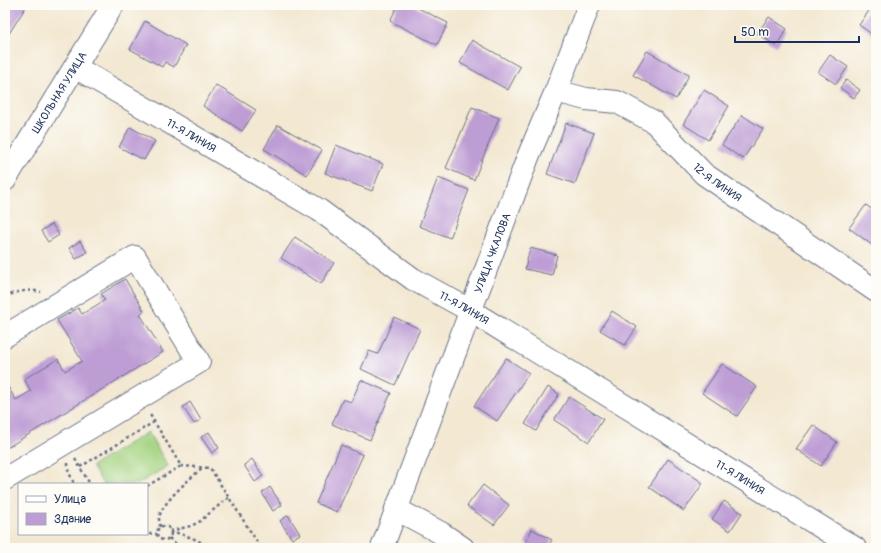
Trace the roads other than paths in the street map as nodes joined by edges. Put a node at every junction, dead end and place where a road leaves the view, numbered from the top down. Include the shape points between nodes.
1 (113, 5) edge
2 (589, 5) edge
3 (75, 67) junction
4 (556, 91) junction
5 (5, 180) edge
6 (876, 291) edge
7 (471, 311) junction
8 (5, 336) edge
9 (5, 479) edge
10 (396, 509) junction
11 (382, 548) edge
12 (463, 548) edge
13 (855, 548) edge

1 - 3 street, ШКОЛЬНАЯ УЛИЦА
2 - 4 street, УЛИЦА ЧКАЛОВА
3 - 5 street, ШКОЛЬНАЯ УЛИЦА
3 - 7 street, 11-Я ЛИНИЯ via 319,210 413,280
4 - 6 street, 12-Я ЛИНИЯ via 586,99 617,102 654,122 704,174
4 - 7 street, УЛИЦА ЧКАЛОВА via 528,157
7 - 10 street, УЛИЦА ЧКАЛОВА
7 - 13 street, 11-Я ЛИНИЯ
8 - 9 street via 135,257 199,362 66,445
10 - 11 street, УЛИЦА ЧКАЛОВА
10 - 12 street

